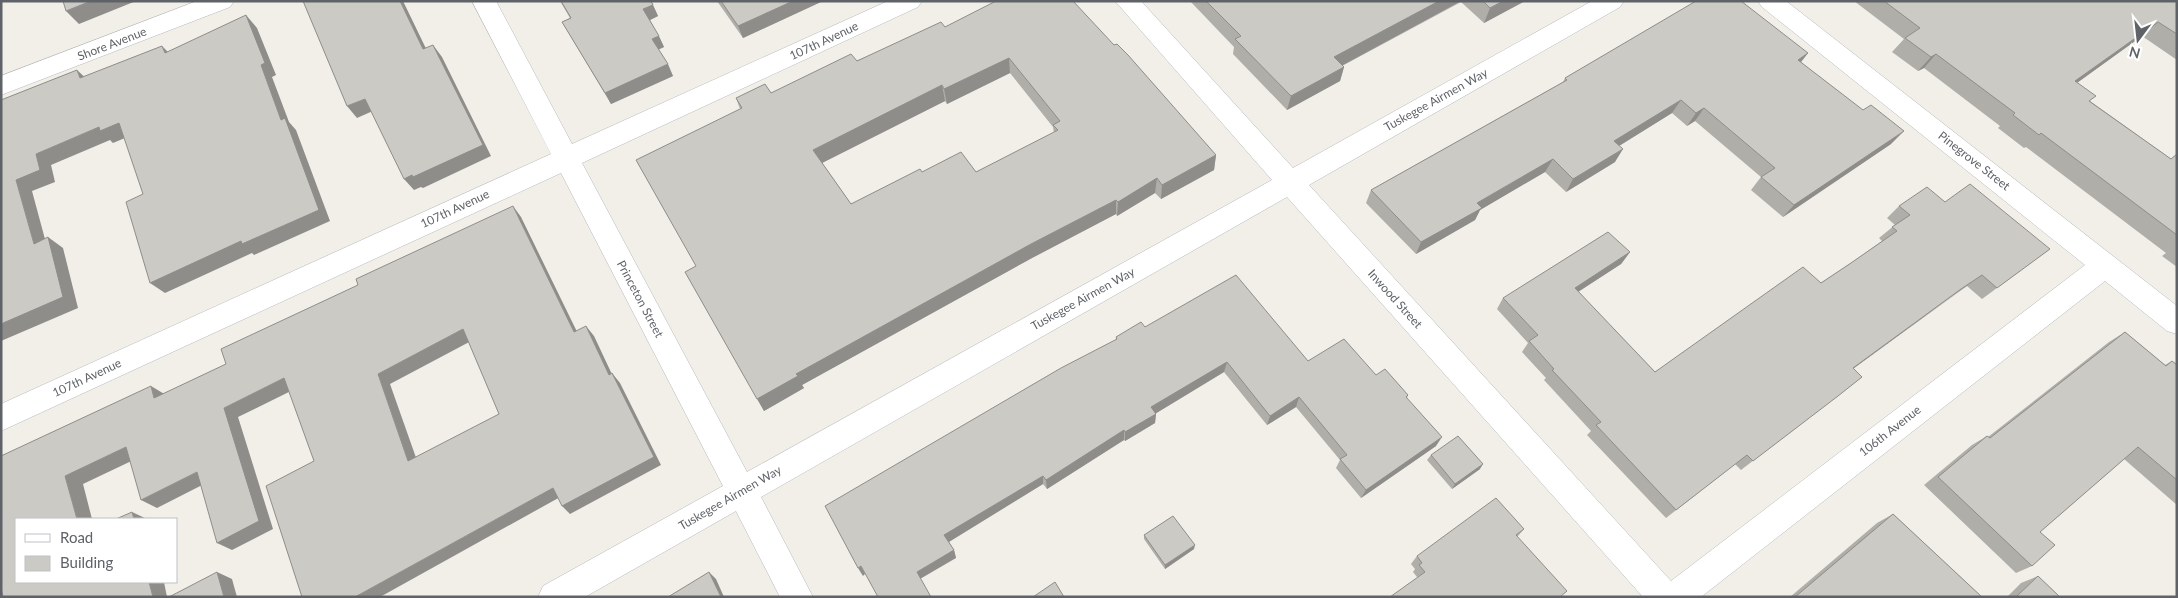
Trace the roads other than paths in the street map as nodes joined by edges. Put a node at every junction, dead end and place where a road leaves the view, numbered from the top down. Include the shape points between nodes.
1 (222, 1) edge
2 (484, 1) edge
3 (910, 1) edge
4 (1127, 1) edge
5 (1612, 1) edge
6 (1770, 1) edge
7 (1, 86) edge
8 (565, 159) junction
9 (1290, 183) junction
10 (2105, 265) junction
11 (2177, 322) edge
12 (1, 418) edge
13 (741, 491) junction
14 (554, 597) edge
15 (797, 597) edge
16 (1664, 597) edge
17 (1675, 597) edge

1 - 7 street, Shore Avenue
2 - 8 street, Princeton Street
3 - 8 street, 107th Avenue
4 - 9 street, Inwood Street
5 - 9 street, Tuskegee Airmen Way
6 - 10 street, Pinegrove Street
8 - 12 street, 107th Avenue
8 - 13 street, Princeton Street
9 - 13 street, Tuskegee Airmen Way
9 - 16 street, Inwood Street
10 - 11 street, Pinegrove Street
10 - 17 street, 106th Avenue
13 - 14 street, Tuskegee Airmen Way
13 - 15 street, Princeton Street

